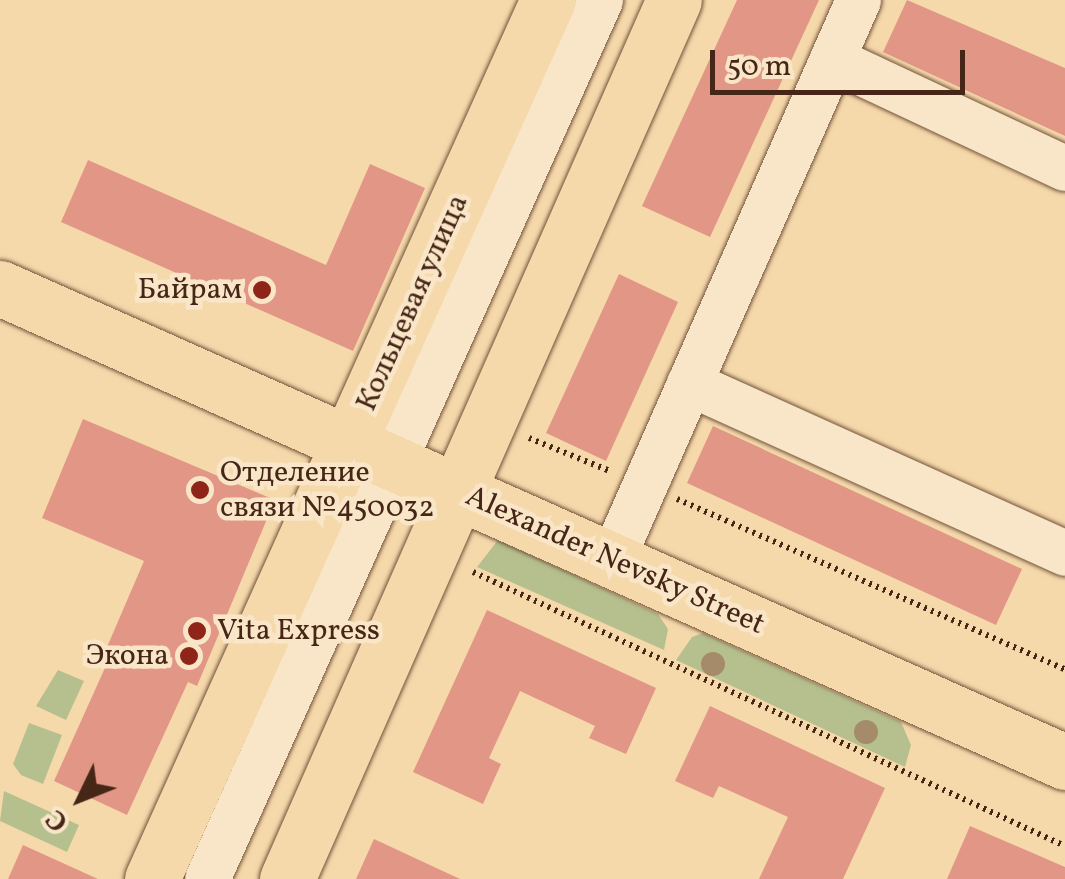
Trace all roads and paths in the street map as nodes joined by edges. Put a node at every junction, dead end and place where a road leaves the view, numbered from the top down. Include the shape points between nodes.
1 (548, 0) edge
2 (600, 0) edge
3 (674, 0) edge
4 (858, 0) edge
5 (832, 59) junction
6 (1065, 168) edge
7 (0, 288) edge
8 (690, 383) junction
9 (527, 438) dead end
10 (370, 453) junction
11 (645, 484) junction
12 (459, 492) junction
13 (1065, 553) edge
14 (612, 559) junction
15 (473, 572) dead end
16 (1065, 669) edge
17 (1065, 762) edge
18 (1065, 846) edge
19 (152, 879) edge
20 (208, 879) edge
21 (287, 879) edge

1 - 10 main road, Кольцевая улица
2 - 10 street
3 - 12 main road
4 - 5 street
5 - 6 street
5 - 8 street
7 - 10 main road, Alexander Nevsky Street
8 - 11 street
8 - 13 street
9 - 11 path
10 - 12 main road, Alexander Nevsky Street
10 - 19 main road, Кольцевая улица
10 - 20 street
11 - 14 street
11 - 16 path
12 - 14 main road, Alexander Nevsky Street
12 - 21 main road
14 - 17 main road, Alexander Nevsky Street
15 - 18 path

